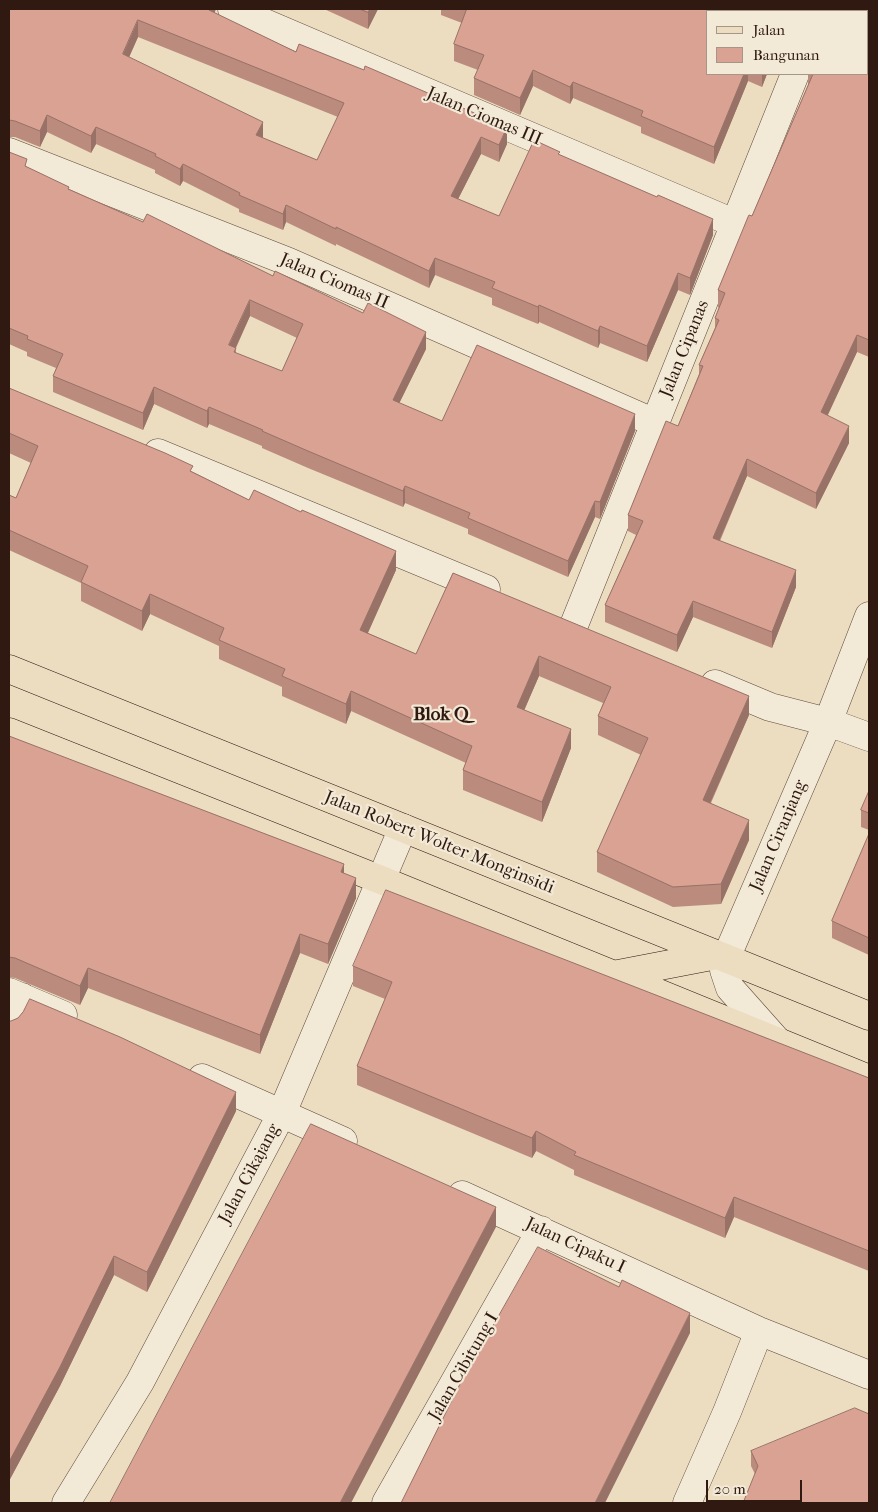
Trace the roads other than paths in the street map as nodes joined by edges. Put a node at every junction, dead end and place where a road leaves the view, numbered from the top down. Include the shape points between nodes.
1 (232, 9) edge
2 (796, 75) edge
3 (9, 152) edge
4 (736, 224) junction
5 (654, 423) junction
6 (136, 444) edge
7 (510, 599) edge
8 (547, 614) edge
9 (869, 616) edge
10 (574, 625) junction
11 (601, 636) edge
12 (9, 669) edge
13 (690, 673) edge
14 (828, 722) junction
15 (9, 732) edge
16 (869, 737) edge
17 (403, 828) junction
18 (381, 880) junction
19 (636, 922) junction
20 (722, 957) junction
21 (663, 965) junction
22 (613, 975) junction
23 (15, 995) edge
24 (688, 1006) junction
25 (867, 1018) edge
26 (82, 1023) edge
27 (9, 1025) edge
28 (778, 1042) junction
29 (869, 1061) edge
30 (178, 1067) edge
31 (840, 1067) junction
32 (869, 1079) edge
33 (282, 1114) junction
34 (362, 1150) edge
35 (443, 1186) edge
36 (541, 1230) junction
37 (759, 1331) junction
38 (869, 1376) edge
39 (66, 1503) edge
40 (386, 1503) edge
41 (687, 1503) edge

1 - 4 street, Jalan Ciomas III
2 - 4 street, Jalan Cipanas
3 - 5 street, Jalan Ciomas II via 290,262
4 - 5 street, Jalan Cipanas
5 - 10 street, Jalan Cipanas
6 - 7 street
8 - 10 street
9 - 14 street, Jalan Ciranjang
10 - 11 street
12 - 17 main road, Jalan Robert Wolter Monginsidi
13 - 14 street via 770,707
14 - 16 street
14 - 20 street, Jalan Ciranjang
15 - 18 main road
17 - 18 street, Jalan Cikajang
17 - 19 main road, Jalan Robert Wolter Monginsidi
18 - 22 main road
18 - 33 street, Jalan Cikajang
19 - 20 main road, Jalan Robert Wolter Monginsidi
19 - 21 main road
20 - 21 main road
20 - 25 main road, Jalan Robert Wolter Monginsidi
20 - 28 street, Jalan Ciranjang via 730,988
21 - 22 main road
21 - 24 main road
22 - 24 main road
23 - 26 street
23 - 27 street
24 - 28 main road
28 - 31 main road
29 - 31 main road
30 - 33 street
31 - 32 main road
33 - 34 street
33 - 39 street, Jalan Cikajang via 140,1382
35 - 36 street, Jalan Cipaku I
36 - 37 street, Jalan Cipaku I
36 - 40 street, Jalan Cibitung I
37 - 38 street, Jalan Cipaku I
37 - 41 street

